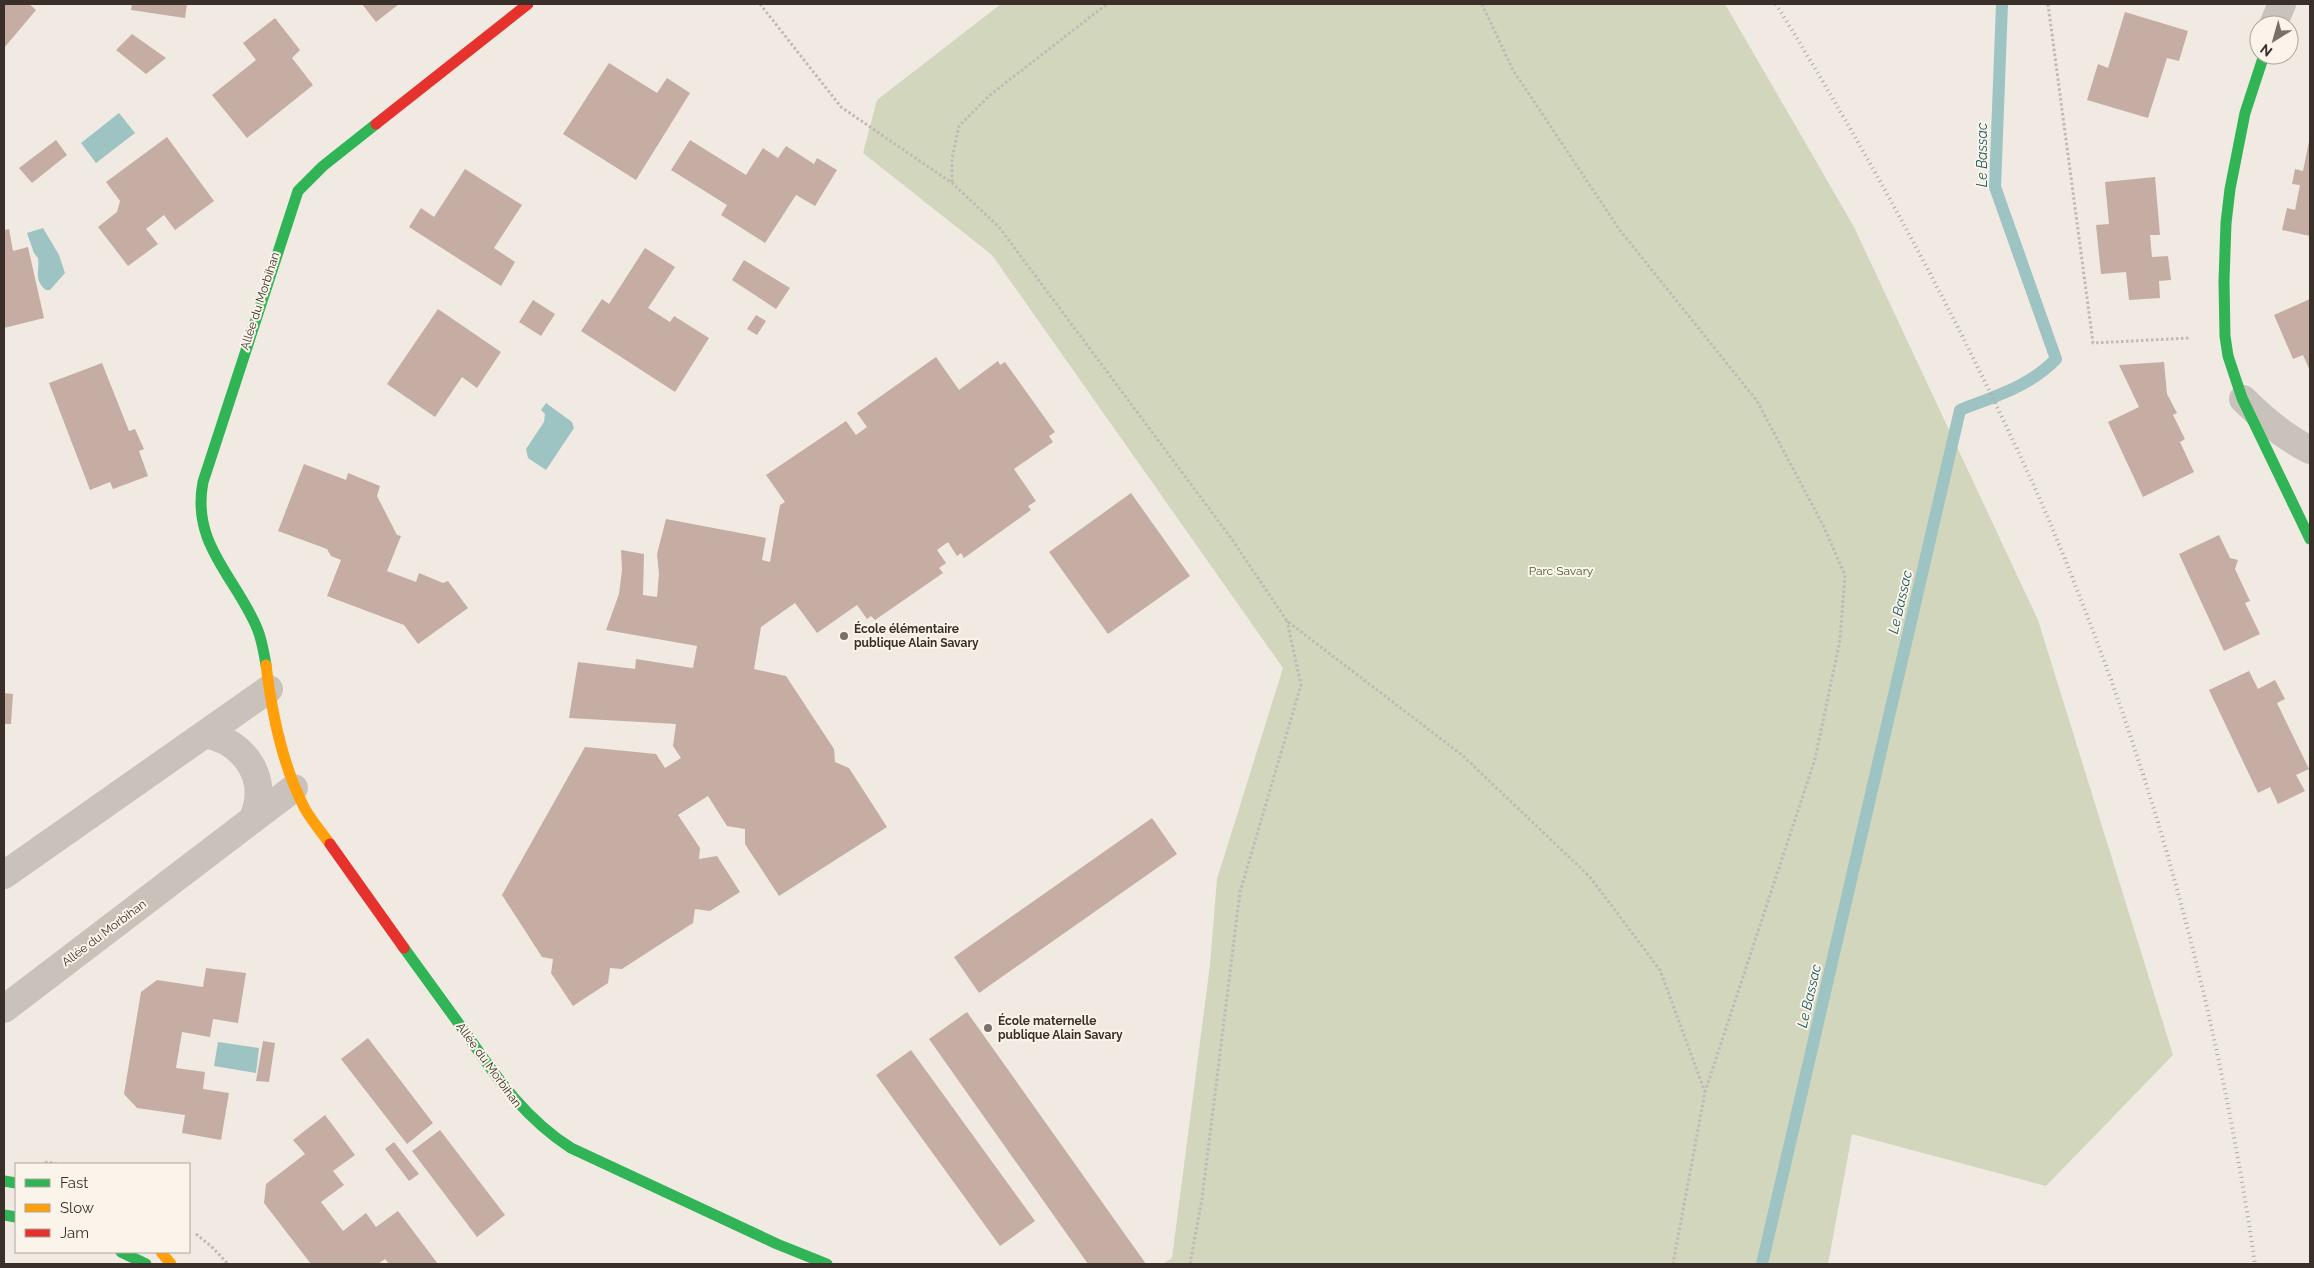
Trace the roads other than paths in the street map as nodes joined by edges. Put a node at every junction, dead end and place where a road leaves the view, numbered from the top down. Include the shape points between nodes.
1 (528, 4) edge
2 (2261, 65) edge
3 (2242, 398) junction
4 (2310, 450) edge
5 (2310, 539) edge
6 (269, 688) junction
7 (205, 734) junction
8 (294, 788) junction
9 (252, 820) junction
10 (4, 875) edge
11 (4, 1009) edge
12 (123, 1253) edge
13 (162, 1253) edge
14 (146, 1264) edge
15 (171, 1264) edge
16 (827, 1264) edge

1 - 6 street, Allée du Morbihan via 323,166 305,183 294,200 214,440 199,498 207,540 257,628 263,645
2 - 3 street via 2246,114 2226,224 2225,336
3 - 4 street via 2262,418
3 - 5 street
6 - 7 street
6 - 8 street, Allée du Morbihan
7 - 9 street via 221,738 232,746 255,771 260,792
7 - 10 street
8 - 9 street, Allée du Morbihan
8 - 16 street, Allée du Morbihan via 306,811 507,1091 547,1133 571,1148
9 - 11 street, Allée du Morbihan
12 - 14 street
13 - 15 street

